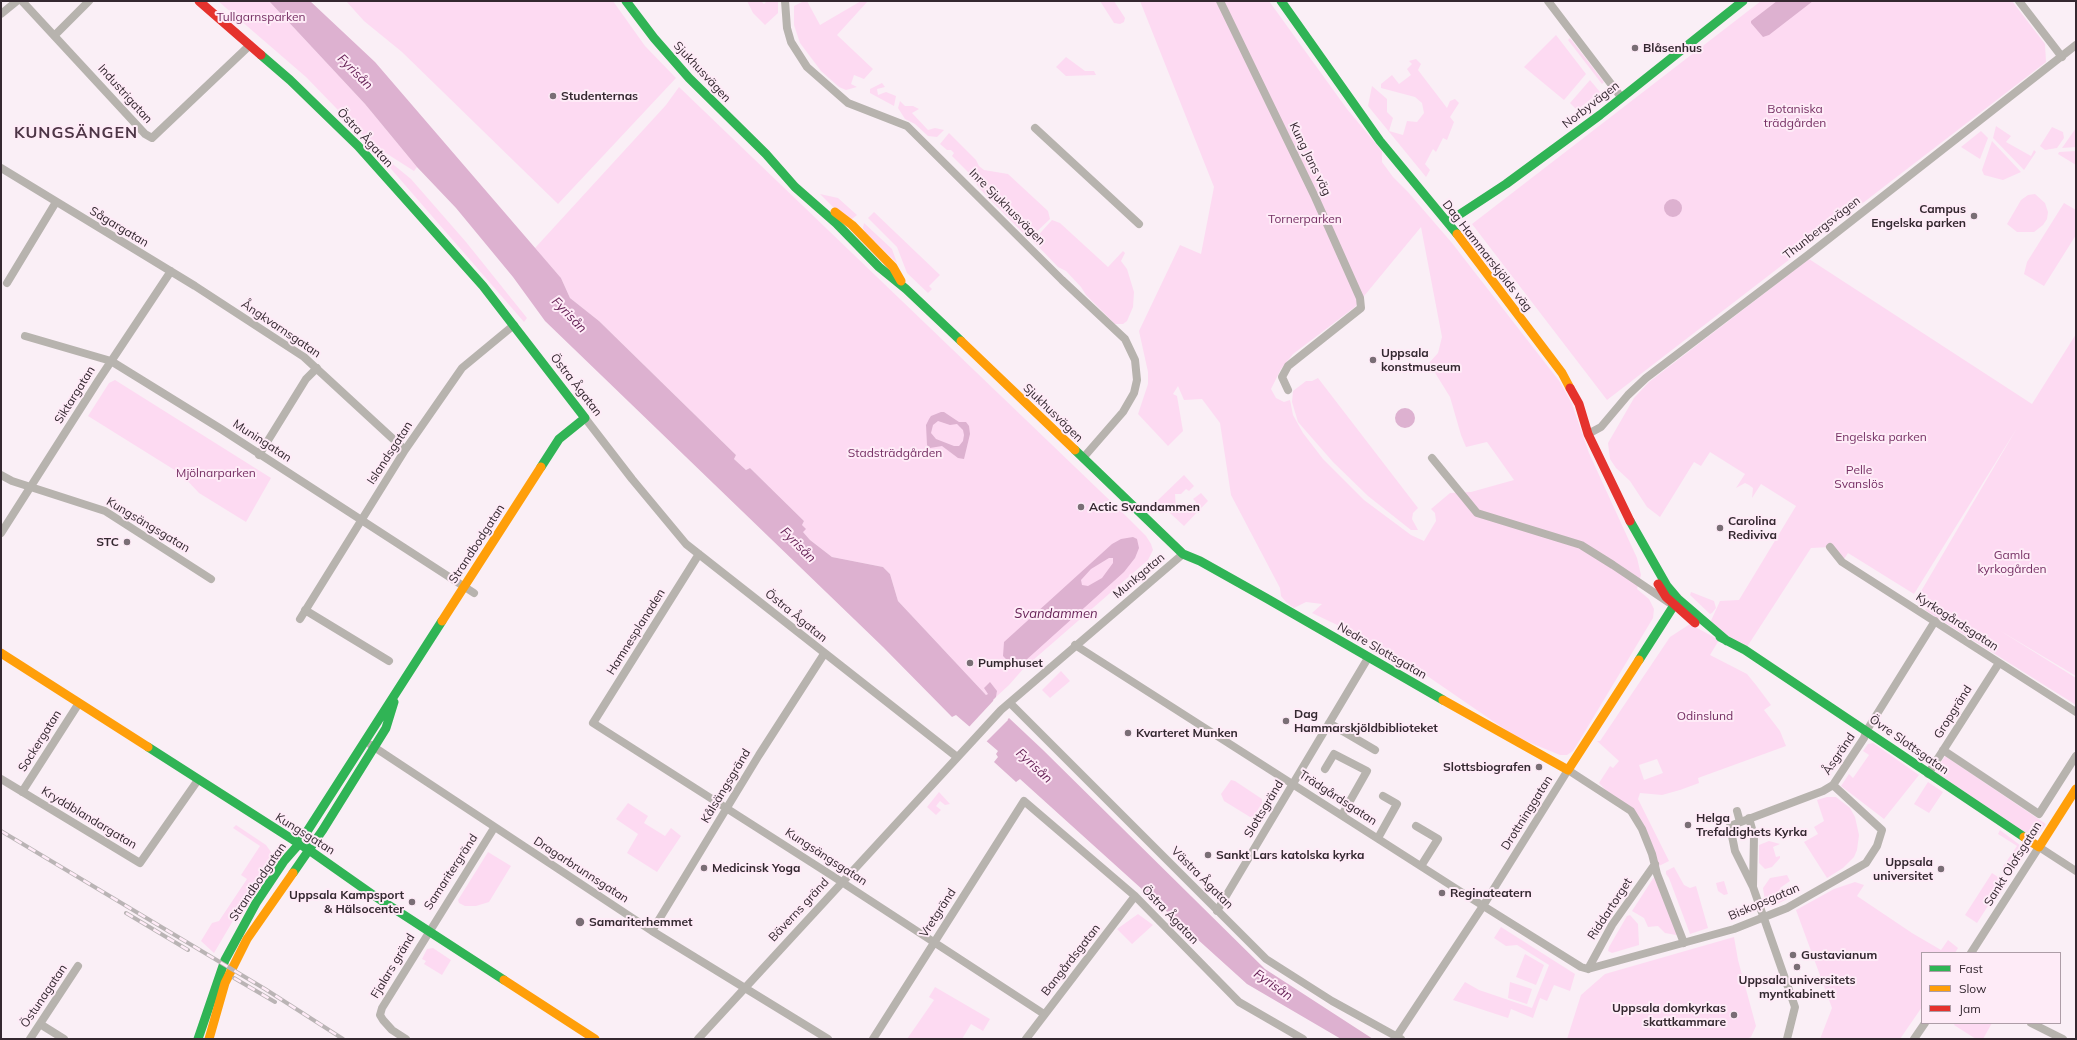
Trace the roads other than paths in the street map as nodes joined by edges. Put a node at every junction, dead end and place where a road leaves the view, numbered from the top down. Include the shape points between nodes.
1 (1, 1) edge
2 (17, 1) edge
3 (22, 1) edge
4 (89, 1) edge
5 (199, 1) edge
6 (626, 1) edge
7 (785, 1) edge
8 (1220, 1) edge
9 (1281, 1) edge
10 (1548, 1) edge
11 (1744, 1) edge
12 (2020, 1) edge
13 (8, 7) junction
14 (1, 14) edge
15 (55, 35) junction
16 (250, 45) junction
17 (2076, 45) edge
18 (2062, 57) junction
19 (1621, 97) junction
20 (1035, 128) dead end
21 (1, 168) edge
22 (56, 202) junction
23 (1448, 222) junction
24 (1139, 224) dead end
25 (170, 271) junction
26 (7, 283) dead end
27 (514, 325) junction
28 (25, 336) dead end
29 (111, 361) junction
30 (317, 368) junction
31 (1288, 390) dead end
32 (586, 418) junction
33 (1588, 434) junction
34 (405, 450) junction
35 (260, 455) junction
36 (1083, 458) junction
37 (1432, 458) dead end
38 (1, 475) edge
39 (30, 487) junction
40 (361, 519) junction
41 (1, 533) edge
42 (1642, 545) junction
43 (1830, 546) dead end
44 (699, 554) junction
45 (1183, 554) junction
46 (212, 579) dead end
47 (1655, 580) junction
48 (465, 586) junction
49 (1646, 588) junction
50 (474, 593) dead end
51 (1676, 602) junction
52 (305, 610) junction
53 (300, 619) dead end
54 (1935, 621) junction
55 (1075, 645) junction
56 (1, 653) edge
57 (824, 654) junction
58 (1368, 658) junction
59 (389, 661) dead end
60 (1999, 663) junction
61 (398, 690) junction
62 (1010, 702) junction
63 (79, 703) junction
64 (2076, 712) edge
65 (593, 723) joint
66 (1329, 723) junction
67 (1866, 730) junction
68 (365, 741) junction
69 (970, 743) joint
70 (374, 747) junction
71 (1375, 750) dead end
72 (1943, 750) junction
73 (2076, 756) edge
74 (957, 758) junction
75 (1326, 769) dead end
76 (1568, 770) junction
77 (1928, 774) junction
78 (1, 779) edge
79 (198, 780) junction
80 (1293, 784) junction
81 (1833, 785) junction
82 (2076, 789) edge
83 (22, 792) junction
84 (1383, 796) dead end
85 (1024, 801) joint
86 (726, 809) junction
87 (1736, 811) dead end
88 (2039, 814) joint
89 (1342, 815) junction
90 (1749, 818) junction
91 (1740, 822) junction
92 (1416, 826) dead end
93 (494, 828) junction
94 (1378, 838) junction
95 (299, 844) junction
96 (2039, 847) junction
97 (309, 850) junction
98 (1655, 864) junction
99 (1421, 866) junction
100 (2076, 871) edge
101 (843, 882) junction
102 (1753, 887) junction
103 (1135, 896) junction
104 (1484, 906) junction
105 (1217, 911) junction
106 (1763, 918) junction
107 (429, 930) junction
108 (652, 931) junction
109 (936, 939) junction
110 (1684, 943) junction
111 (1972, 952) edge
112 (78, 966) dead end
113 (1588, 969) junction
114 (744, 987) junction
115 (1044, 1014) junction
116 (40, 1024) junction
117 (1924, 1024) edge
118 (2033, 1024) edge
119 (584, 1036) edge
120 (1398, 1038) edge
121 (30, 1039) edge
122 (64, 1039) edge
123 (198, 1039) edge
124 (209, 1039) edge
125 (406, 1039) edge
126 (595, 1039) edge
127 (698, 1039) edge
128 (828, 1039) edge
129 (873, 1039) edge
130 (1026, 1039) edge
131 (1303, 1039) edge
132 (1787, 1039) edge
133 (1914, 1039) edge
134 (2063, 1039) edge

1 - 13 street
2 - 13 street
3 - 15 street, Industrigatan
4 - 15 street
5 - 16 street, Östra Ågatan
6 - 36 street, Sjukhusvägen via 689,78 766,154 795,187
7 - 36 street, Inre Sjukhusvägen via 787,28 807,67 848,103 906,126 1125,339 1135,360 1137,380 1134,394 1123,412
8 - 31 street, Kung Jans väg via 1315,197 1360,298 1362,308 1288,366 1282,377
9 - 23 street, Dag Hammarskjölds väg via 1380,141
10 - 19 street
11 - 19 street, Norbyvägen
12 - 18 street
13 - 14 street
15 - 16 street, Industrigatan via 145,134 152,138
16 - 27 street, Östra Ågatan via 358,146 483,286
17 - 18 street, Thunbergsvägen
18 - 33 street, Thunbergsvägen via 1646,378 1601,427
19 - 23 street, Norbyvägen via 1506,184
20 - 24 street
21 - 22 street, Sågargatan
22 - 25 street, Sågargatan
22 - 26 street
23 - 33 street, Dag Hammarskjölds väg via 1562,373 1579,404
25 - 29 street, Siktargatan
25 - 30 street, Ångkvarnsgatan via 304,357
27 - 32 street, Östra Ågatan
27 - 34 street, Islandsgatan via 462,368
28 - 29 street, Muningatan
29 - 35 street, Muningatan
29 - 39 street, Siktargatan
30 - 34 street, Ångkvarnsgatan
30 - 35 street via 306,380
32 - 44 street, Östra Ågatan via 675,532
32 - 48 street, Strandbodgatan via 559,439
33 - 42 street, Dag Hammarskjölds väg
34 - 40 street, Islandsgatan
35 - 40 street, Muningatan
36 - 45 street, Sjukhusvägen
37 - 49 street via 1477,513 1581,545
38 - 39 street, Kungsängsgatan
39 - 41 street, Siktargatan
39 - 46 street, Kungsängsgatan via 105,511
40 - 48 street, Muningatan
40 - 52 street, Islandsgatan
42 - 47 street, Dag Hammarskjölds väg via 1643,556
42 - 51 street, Dag Hammarskjölds väg
43 - 54 street, Kyrkogårdsgatan via 1842,562
44 - 57 street, Östra Ågatan
44 - 65 street, Hamnesplanaden
45 - 55 street, Munkgatan
45 - 58 street, Nedre Slottsgatan via 1253,590
47 - 49 street via 1652,588
47 - 51 street, Dag Hammarskjölds väg
48 - 50 street, Muningatan
48 - 61 street, Strandbodgatan
49 - 51 street
51 - 67 street, Övre Slottsgatan via 1701,627 1745,650
51 - 76 street, Drottninggatan
52 - 53 street, Islandsgatan
52 - 59 street
54 - 60 street, Kyrkogårdsgatan
54 - 67 street, Åsgränd
55 - 62 street, Munkgatan
55 - 80 street, Trädgårdsgatan
56 - 63 street, Kungsgatan
57 - 74 street, Östra Ågatan
57 - 86 street, Kålsängsgränd
58 - 66 street, Slottsgränd
58 - 76 street, Nedre Slottsgatan
60 - 64 street, Kyrkogårdsgatan
60 - 72 street, Gropgränd
61 - 68 street, Strandbodgatan
61 - 70 street, Strandbodgatan via 387,724
62 - 69 street, Munkgatan
62 - 105 street, Västra Ågatan
63 - 79 street, Kungsgatan
63 - 83 street, Sockergatan
65 - 86 street, Kungsängsgatan
66 - 71 street
66 - 80 street, Slottsgränd
67 - 77 street, Övre Slottsgatan
67 - 81 street, Åsgränd via 1864,738
68 - 70 street, Dragarbrunnsgatan
68 - 95 street, Strandbodgatan
69 - 74 street, Bäverns gränd
70 - 93 street, Dragarbrunnsgatan
70 - 97 street, Strandbodgatan
72 - 77 street, Gropgränd
72 - 88 street, Övre Slottsgatan
73 - 88 street, Sankt Olofsgatan
74 - 101 street, Bäverns gränd
75 - 89 street via 1334,754 1367,771
76 - 98 street via 1631,811 1642,829
76 - 104 street, Drottninggatan
77 - 96 street, Övre Slottsgatan
78 - 83 street, Kryddblandargatan
79 - 83 street, Kryddblandargatan via 140,863
79 - 95 street, Kungsgatan
80 - 89 street, Trädgårdsgatan
80 - 105 street, Slottsgränd
81 - 90 street, Åsgränd
81 - 106 street, Biskopsgatan via 1882,830 1877,846 1866,863 1856,870 1787,908
82 - 96 street, Sankt Olofsgatan
84 - 94 street via 1397,804
85 - 103 street, Östra Ågatan
85 - 109 street, Vretgränd
86 - 101 street, Kungsängsgatan
86 - 108 street, Kålsängsgränd
87 - 91 street
89 - 94 street, Trädgårdsgatan
90 - 91 street, Åsgränd
90 - 102 street via 1754,836
91 - 102 street, Åsgränd via 1730,826 1735,851
92 - 99 street via 1438,839
93 - 107 street, Samaritergränd
93 - 108 street, Dragarbrunnsgatan
94 - 99 street, Trädgårdsgatan
95 - 97 street, Kungsgatan
95 - 123 street, Strandbodgatan via 256,902 224,960
96 - 100 street, Övre Slottsgatan
96 - 111 street, Sankt Olofsgatan
97 - 107 street, Kungsgatan
97 - 124 street, Strandbodgatan via 247,939 225,983
98 - 110 street
98 - 113 street, Riddartorget via 1612,925
99 - 104 street, Trädgårdsgatan
101 - 109 street, Kungsängsgatan
101 - 114 street, Bäverns gränd
102 - 106 street
103 - 115 street, Bangårdsgatan
103 - 131 street, Östra Ågatan via 1239,1002
104 - 113 street, Trädgårdsgatan
104 - 120 street, Drottninggatan
105 - 120 street, Västra Ågatan via 1266,959 1332,1001
106 - 110 street, Biskopsgatan
106 - 132 street via 1796,1007
107 - 119 street, Kungsgatan
107 - 125 street, Fjalars gränd via 385,1001 380,1015 392,1030
108 - 114 street, Dragarbrunnsgatan
109 - 115 street, Kungsängsgatan
109 - 129 street, Vretgränd
110 - 113 street, Biskopsgatan
112 - 116 street, Östunagatan
114 - 127 street, Bäverns gränd
114 - 128 street, Dragarbrunnsgatan
115 - 130 street, Bangårdsgatan
116 - 121 street, Östunagatan
116 - 122 street
117 - 133 street
118 - 134 street
119 - 126 street, Kungsgatan

